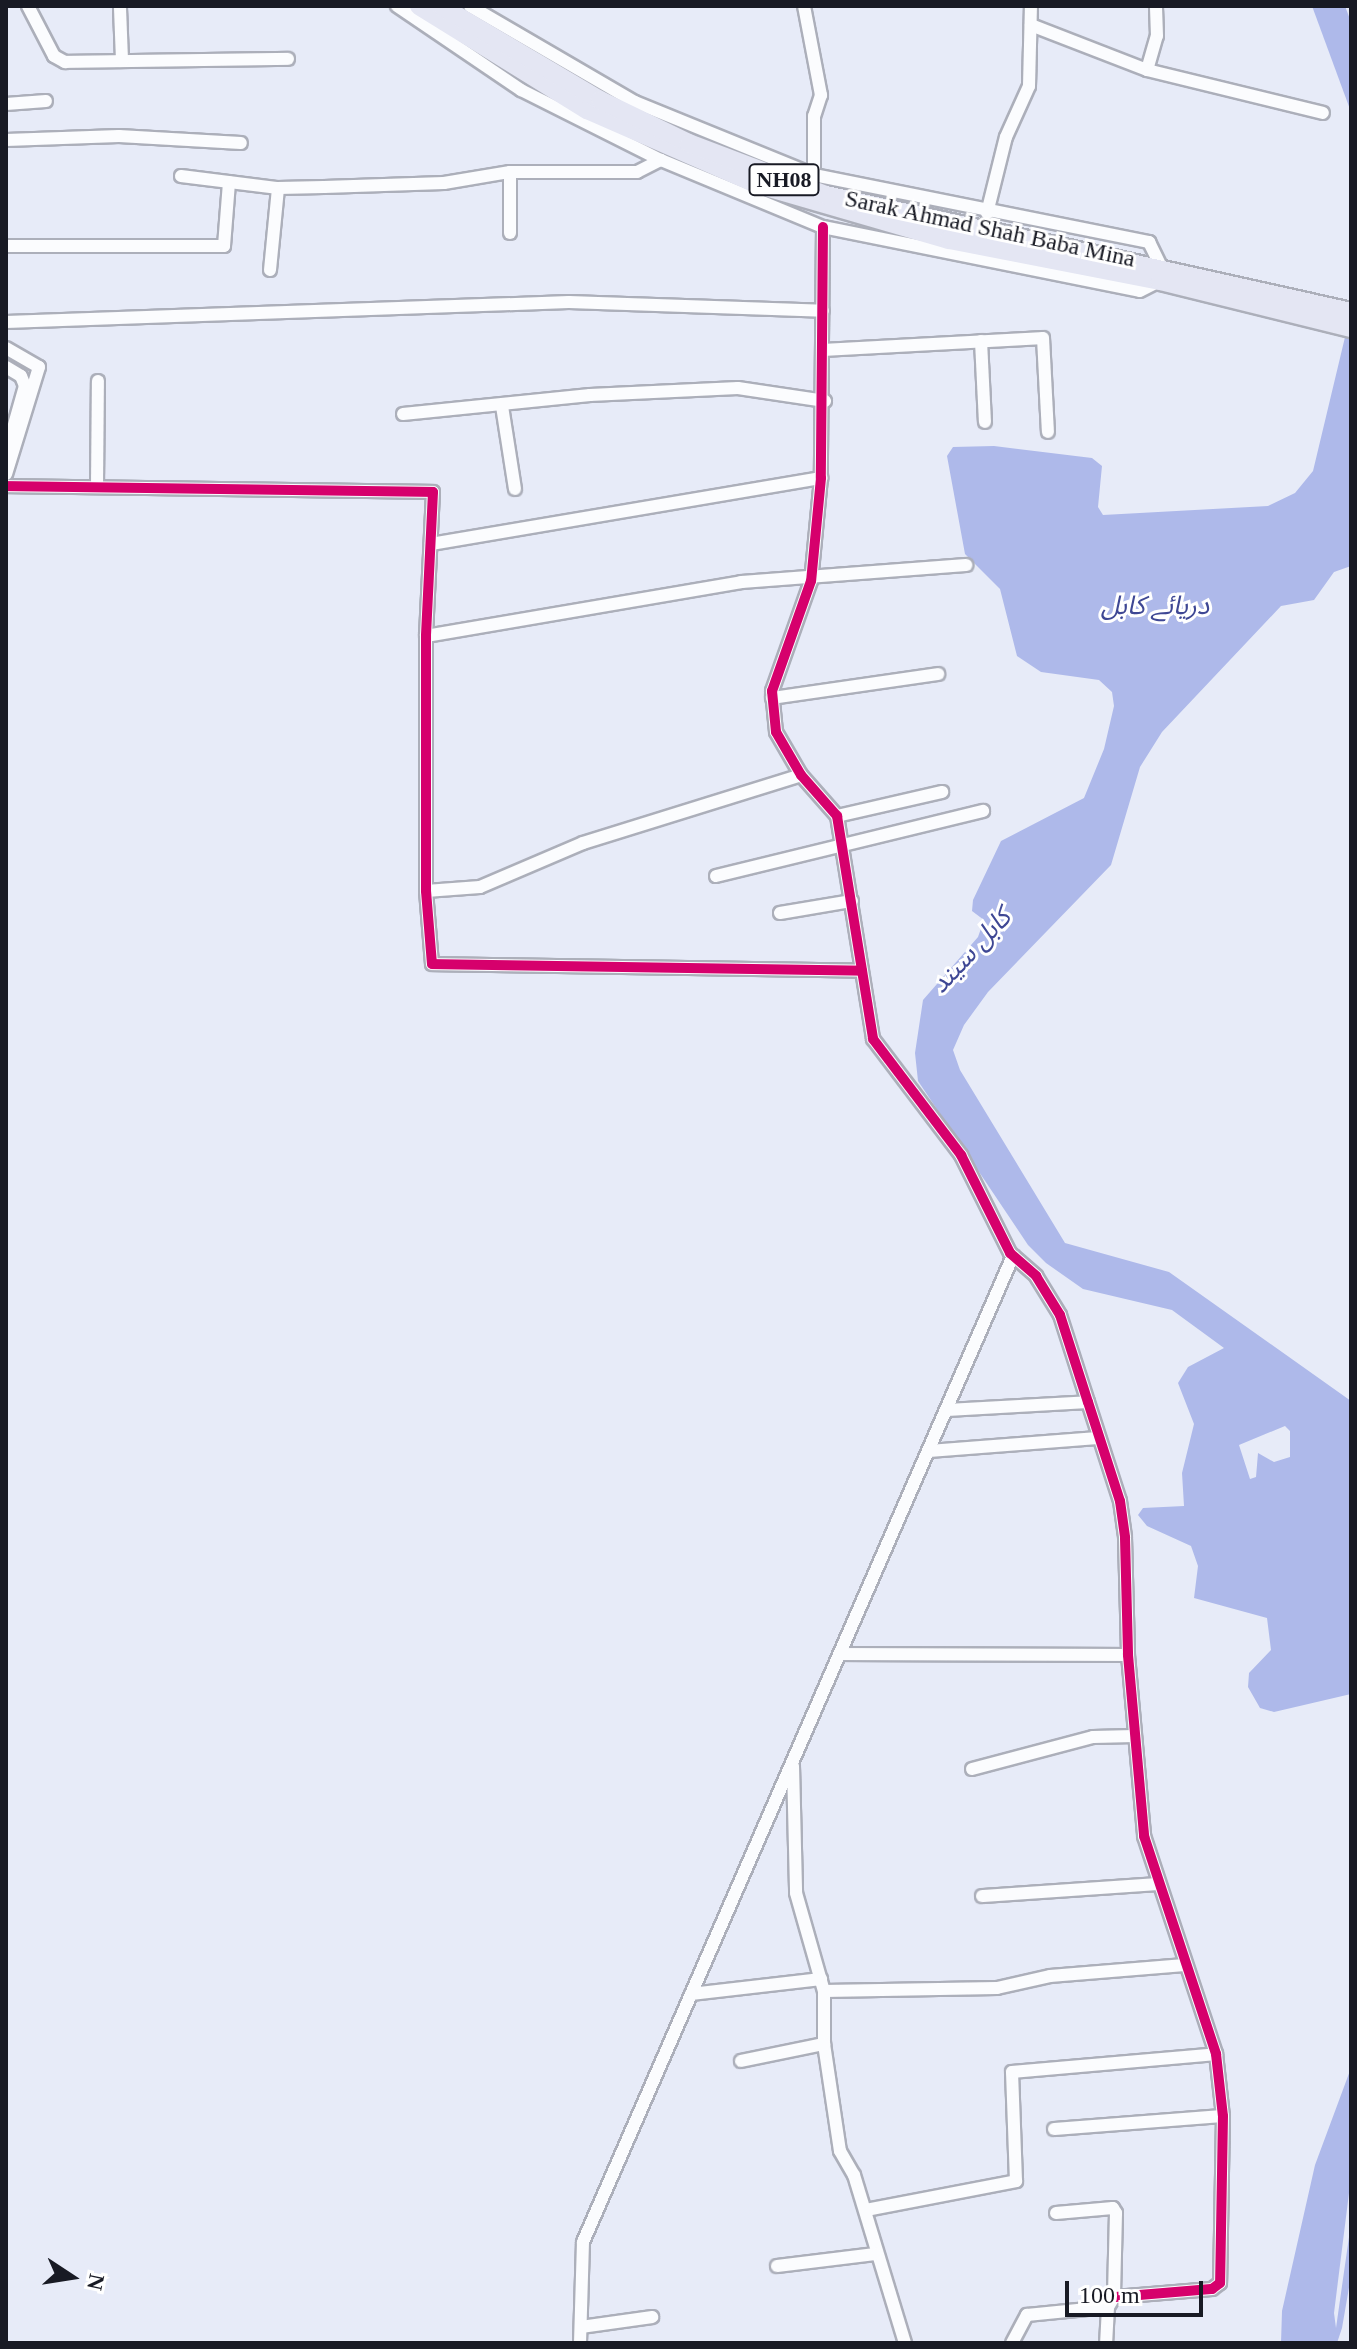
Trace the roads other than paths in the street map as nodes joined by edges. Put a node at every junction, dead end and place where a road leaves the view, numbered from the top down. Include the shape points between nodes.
1 (28, 6) edge
2 (397, 6) edge
3 (419, 6) edge
4 (441, 6) edge
5 (470, 6) edge
6 (804, 6) edge
7 (1031, 6) edge
8 (1156, 6) edge
9 (120, 8) edge
10 (1031, 25) junction
11 (288, 59) dead end
12 (122, 61) junction
13 (1147, 70) junction
14 (46, 101) dead end
15 (6, 104) edge
16 (631, 108) junction
17 (1323, 113) dead end
18 (694, 136) junction
19 (6, 140) edge
20 (241, 143) dead end
21 (661, 160) junction
22 (697, 168) junction
23 (510, 172) junction
24 (814, 175) junction
25 (181, 176) dead end
26 (229, 182) junction
27 (278, 188) junction
28 (987, 213) junction
29 (823, 227) junction
30 (510, 233) dead end
31 (6, 246) edge
32 (270, 270) dead end
33 (1160, 273) junction
34 (823, 311) junction
35 (1343, 318) edge
36 (6, 322) edge
37 (981, 341) junction
38 (6, 348) edge
39 (824, 350) junction
40 (6, 367) edge
41 (98, 381) dead end
42 (825, 401) junction
43 (502, 406) junction
44 (10, 414) edge
45 (403, 414) dead end
46 (985, 422) dead end
47 (1048, 432) dead end
48 (6, 452) edge
49 (6, 474) edge
50 (821, 478) junction
51 (6, 486) edge
52 (97, 486) junction
53 (515, 489) dead end
54 (431, 544) junction
55 (966, 565) dead end
56 (811, 581) junction
57 (426, 636) junction
58 (938, 674) dead end
59 (772, 698) junction
60 (801, 775) junction
61 (942, 792) dead end
62 (983, 811) dead end
63 (837, 816) junction
64 (843, 843) junction
65 (716, 876) dead end
66 (426, 891) junction
67 (852, 901) junction
68 (780, 913) dead end
69 (862, 971) junction
70 (1013, 1256) junction
71 (1088, 1402) junction
72 (947, 1410) junction
73 (1098, 1438) junction
74 (929, 1451) junction
75 (840, 1654) junction
76 (1128, 1655) junction
77 (1134, 1736) junction
78 (793, 1763) junction
79 (972, 1769) dead end
80 (1156, 1884) junction
81 (982, 1896) dead end
82 (1185, 1965) junction
83 (823, 1985) junction
84 (691, 1994) junction
85 (824, 2044) junction
86 (1216, 2054) junction
87 (741, 2061) dead end
88 (1223, 2116) junction
89 (1054, 2129) dead end
90 (866, 2210) junction
91 (1056, 2213) dead end
92 (875, 2254) junction
93 (777, 2266) dead end
94 (1111, 2302) junction
95 (652, 2317) dead end
96 (581, 2327) junction
97 (580, 2343) edge
98 (905, 2343) edge
99 (1012, 2343) edge
100 (1106, 2343) edge

1 - 12 street via 58,60
2 - 21 street via 521,90
3 - 22 highway, NH08 via 575,104
4 - 16 highway, Sarak Ahmad Shah Baba Mina / NH08
5 - 16 street
6 - 24 street via 821,95 814,116
7 - 10 street
8 - 13 street via 1157,36
9 - 12 street
10 - 13 street
10 - 28 street via 1029,86 1006,137
11 - 12 street
13 - 17 street
14 - 15 street
16 - 18 highway, Sarak Ahmad Shah Baba Mina / NH08
18 - 24 street
18 - 33 highway, Sarak Ahmad Shah Baba Mina / NH08 via 763,173 881,210
19 - 20 street via 119,136
21 - 22 street
21 - 23 street via 637,172
22 - 29 street
22 - 33 highway, NH08 via 884,224
23 - 27 street via 444,183
23 - 30 street
24 - 28 street via 973,203
25 - 26 street
26 - 27 street
26 - 31 street via 224,246
27 - 32 street
28 - 33 street via 1149,242
29 - 33 street via 1140,291
29 - 34 street
33 - 35 highway, NH08
34 - 36 street via 569,302
34 - 39 street
37 - 39 street
37 - 46 street
37 - 47 street via 1043,338
38 - 49 street via 39,367
39 - 42 street
40 - 44 street via 24,381
41 - 52 street
42 - 43 street via 738,388 590,395
42 - 50 street
43 - 45 street
43 - 53 street
44 - 48 street
50 - 54 street
50 - 56 street
51 - 52 street
52 - 54 street via 428,491 434,497
54 - 57 street
55 - 56 street
56 - 57 street via 741,582
56 - 59 street
57 - 66 street
58 - 59 street
59 - 60 street via 779,740
60 - 63 street
60 - 66 street via 583,843 480,887
61 - 63 street
62 - 64 street
63 - 64 street
64 - 65 street
64 - 67 street
66 - 69 street via 432,964
67 - 68 street
67 - 69 street
69 - 70 street via 873,1039 961,1155
70 - 71 street via 1036,1276 1060,1315
70 - 72 street
71 - 72 street
71 - 73 street
72 - 74 street
73 - 74 street
73 - 76 street via 1120,1501
74 - 75 street
75 - 76 street
75 - 78 street
76 - 77 street
77 - 79 street via 1093,1737
77 - 80 street via 1144,1836
78 - 83 street via 796,1893
78 - 84 street
80 - 81 street
80 - 82 street
82 - 83 street via 1050,1976 997,1988
82 - 86 street
83 - 84 street
83 - 85 street
84 - 96 street via 583,2242
85 - 87 street
85 - 90 street via 840,2151
86 - 88 street
86 - 90 street via 1012,2072 1016,2181
88 - 89 street
88 - 94 street via 1220,2283 1212,2289
90 - 92 street
91 - 94 street via 1115,2210
92 - 93 street
92 - 98 street
94 - 99 street via 1027,2315
94 - 100 street
95 - 96 street
96 - 97 street

